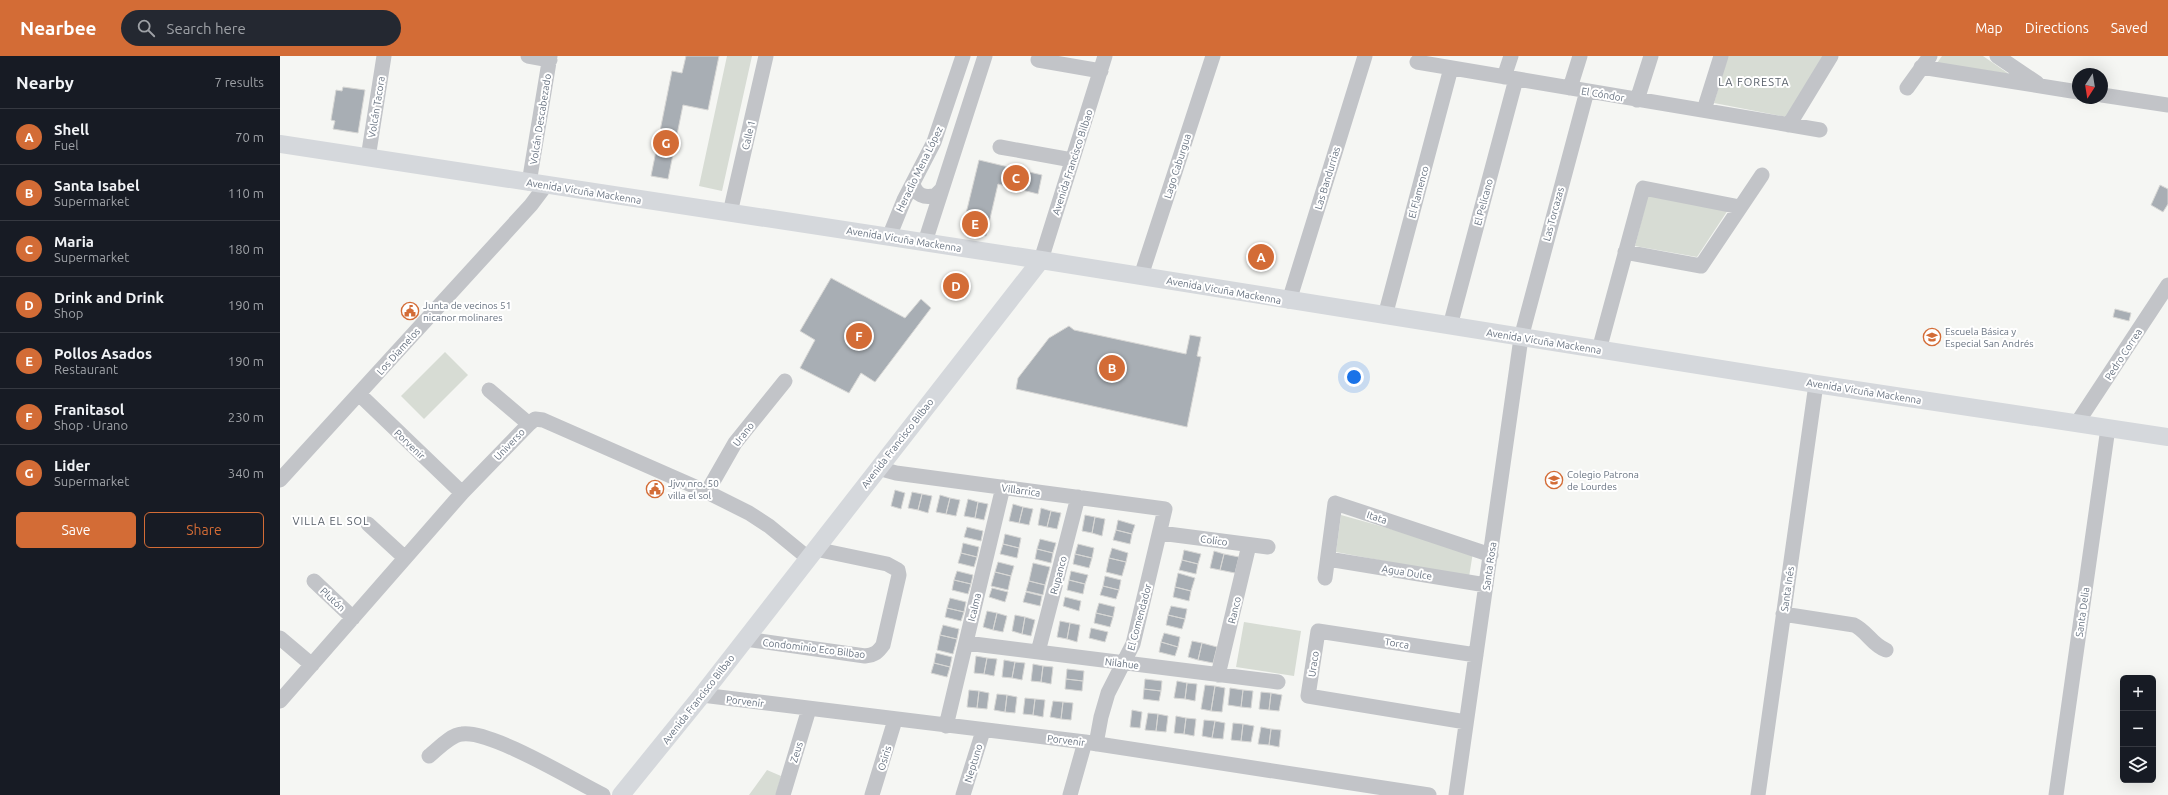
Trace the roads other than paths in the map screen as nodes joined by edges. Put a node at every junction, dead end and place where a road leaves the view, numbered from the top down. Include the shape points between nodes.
1 (384, 56) edge
2 (528, 56) edge
3 (766, 56) edge
4 (963, 56) edge
5 (985, 56) edge
6 (1105, 56) edge
7 (1213, 56) edge
8 (1365, 56) edge
9 (1511, 56) edge
10 (1580, 56) edge
11 (1651, 56) edge
12 (1721, 56) edge
13 (1831, 56) edge
14 (1997, 56) edge
15 (550, 58) edge
16 (1038, 60) dead end
17 (1417, 62) dead end
18 (1925, 62) edge
19 (1443, 63) edge
20 (1100, 71) junction
21 (1510, 78) junction
22 (2041, 86) junction
23 (1570, 88) junction
24 (1907, 88) dead end
25 (1587, 91) junction
26 (2072, 91) edge
27 (2108, 96) edge
28 (1637, 100) junction
29 (2168, 106) edge
30 (1704, 110) junction
31 (1790, 125) junction
32 (1820, 130) dead end
33 (280, 144) edge
34 (1000, 147) dead end
35 (368, 158) junction
36 (1072, 160) junction
37 (1762, 175) dead end
38 (913, 183) junction
39 (538, 184) junction
40 (942, 189) junction
41 (1740, 207) junction
42 (730, 213) junction
43 (890, 237) junction
44 (925, 242) junction
45 (1625, 252) junction
46 (1041, 260) junction
47 (1141, 276) junction
48 (2168, 285) edge
49 (1289, 301) junction
50 (1385, 316) junction
51 (1450, 326) junction
52 (1521, 338) junction
53 (1598, 350) junction
54 (785, 381) dead end
55 (1816, 384) junction
56 (489, 390) dead end
57 (359, 394) junction
58 (529, 424) junction
59 (2077, 424) junction
60 (2108, 428) junction
61 (2168, 437) edge
62 (878, 468) junction
63 (280, 480) edge
64 (1004, 487) junction
65 (708, 492) junction
66 (462, 493) junction
67 (1078, 498) junction
68 (1165, 509) joint
69 (368, 524) dead end
70 (1160, 533) junction
71 (1249, 545) junction
72 (1268, 547) dead end
73 (811, 553) junction
74 (1491, 555) junction
75 (405, 558) junction
76 (1328, 559) junction
77 (1325, 578) dead end
78 (314, 581) dead end
79 (1486, 585) junction
80 (1783, 614) junction
81 (353, 618) junction
82 (1318, 631) joint
83 (280, 638) edge
84 (745, 639) junction
85 (966, 643) junction
86 (1886, 650) dead end
87 (1038, 652) junction
88 (1476, 655) junction
89 (1124, 663) junction
90 (312, 664) junction
91 (1218, 675) junction
92 (1278, 682) dead end
93 (702, 696) junction
94 (280, 701) edge
95 (808, 709) junction
96 (895, 720) junction
97 (1466, 722) junction
98 (946, 726) junction
99 (983, 731) junction
100 (1091, 743) junction
101 (430, 756) dead end
102 (603, 795) edge
103 (621, 795) edge
104 (783, 795) edge
105 (872, 795) edge
106 (963, 795) edge
107 (1070, 795) edge
108 (1429, 795) edge
109 (1456, 795) edge
110 (1758, 795) edge
111 (2056, 795) edge

1 - 35 street, Volcán Tacora
2 - 15 street
3 - 42 street, Calle 1
4 - 38 street, Heraclio Mena López via 934,142
5 - 40 street
6 - 20 street, Avenida Francisco Bilbao
7 - 47 street, Lago Caburgua
8 - 49 street, Las Bandurrias
9 - 21 street, El Pelícano
10 - 23 street
11 - 28 street
12 - 30 street
13 - 31 street
14 - 22 street
15 - 39 street, Volcán Descabezado
16 - 20 street
17 - 19 street, El Cóndor
18 - 22 street
18 - 24 street
19 - 21 street, El Cóndor
19 - 50 street, El Flamenco
20 - 36 street, Avenida Francisco Bilbao
21 - 23 street, El Cóndor
21 - 51 street, El Pelícano
22 - 26 street
23 - 25 street, El Cóndor
25 - 28 street, El Cóndor
25 - 52 street, Las Torcazas
27 - 29 street
28 - 30 street, El Cóndor
30 - 31 street, El Cóndor
31 - 32 street, El Cóndor
33 - 35 main road, Avenida Vicuña Mackenna
34 - 36 street
35 - 39 main road, Avenida Vicuña Mackenna
36 - 46 street, Avenida Francisco Bilbao
37 - 41 street
38 - 40 street via 917,192 923,196 936,195
38 - 43 street, Heraclio Mena López
39 - 42 main road, Avenida Vicuña Mackenna
39 - 57 street, Los Diamelos via 531,205
40 - 44 street
41 - 45 street via 1701,266
41 - 45 street via 1643,188
42 - 43 main road, Avenida Vicuña Mackenna
43 - 44 main road, Avenida Vicuña Mackenna
44 - 46 main road, Avenida Vicuña Mackenna
45 - 53 street
46 - 47 main road, Avenida Vicuña Mackenna
46 - 62 main road, Avenida Francisco Bilbao
47 - 49 main road, Avenida Vicuña Mackenna
48 - 59 street, Pedro Correa
49 - 50 main road, Avenida Vicuña Mackenna
50 - 51 main road, Avenida Vicuña Mackenna
51 - 52 main road, Avenida Vicuña Mackenna
52 - 53 main road, Avenida Vicuña Mackenna
52 - 74 street, Santa Rosa
53 - 55 main road, Avenida Vicuña Mackenna
54 - 65 street, Urano via 736,443 721,465
55 - 59 main road, Avenida Vicuña Mackenna
55 - 80 street, Santa Inés
56 - 58 street
57 - 63 street, Los Diamelos
57 - 66 street, Porvenir
58 - 65 street, Universo via 535,419 543,420
58 - 66 street, Universo
59 - 60 main road, Avenida Vicuña Mackenna
60 - 61 main road, Avenida Vicuña Mackenna
60 - 111 street, Santa Delia
62 - 64 street, Villarrica via 896,473
62 - 73 main road, Avenida Francisco Bilbao
64 - 67 street, Villarrica
64 - 85 street, Icalma
65 - 73 street, Universo via 760,519
66 - 75 street, Universo
67 - 68 street, Villarrica
67 - 87 street, Rupanco
68 - 70 street, El Comendador
69 - 75 street
70 - 71 street, Colico
70 - 89 street, El Comendador via 1134,640
71 - 72 street, Colico
71 - 91 street, Ranco
73 - 84 main road, Avenida Francisco Bilbao
73 - 84 street, Condominio Eco Bilbao via 887,564 898,570 883,645 879,651 872,656 865,656
74 - 76 street, Itata via 1335,503
74 - 79 street, Santa Rosa
75 - 81 street, Universo
76 - 77 street, Itata
76 - 79 street, Agua Dulce
78 - 81 street, Plutón
79 - 88 street, Santa Rosa
80 - 86 street via 1854,625 1874,644
80 - 110 street, Santa Inés
81 - 90 street, Universo
82 - 88 street, Torca
82 - 97 street, Uraco via 1308,696
83 - 90 street
84 - 93 main road, Avenida Francisco Bilbao
85 - 87 street, Nilahue
85 - 98 street, Icalma
87 - 89 street, Nilahue
88 - 97 street, Santa Rosa
89 - 91 street, Nilahue
89 - 100 street, El Comendador via 1104,703
90 - 94 street, Universo
91 - 92 street, Nilahue
93 - 95 street, Porvenir
93 - 103 main road, Avenida Francisco Bilbao
95 - 96 street, Porvenir
95 - 104 street, Zeus
96 - 98 street, Porvenir
96 - 105 street, Osiris
97 - 109 street, Santa Rosa
98 - 99 street, Porvenir
99 - 100 street, Porvenir
99 - 106 street, Neptuno
100 - 107 street, El Comendador
100 - 108 street, Porvenir
101 - 102 street via 449,739 460,734 472,733 509,746

